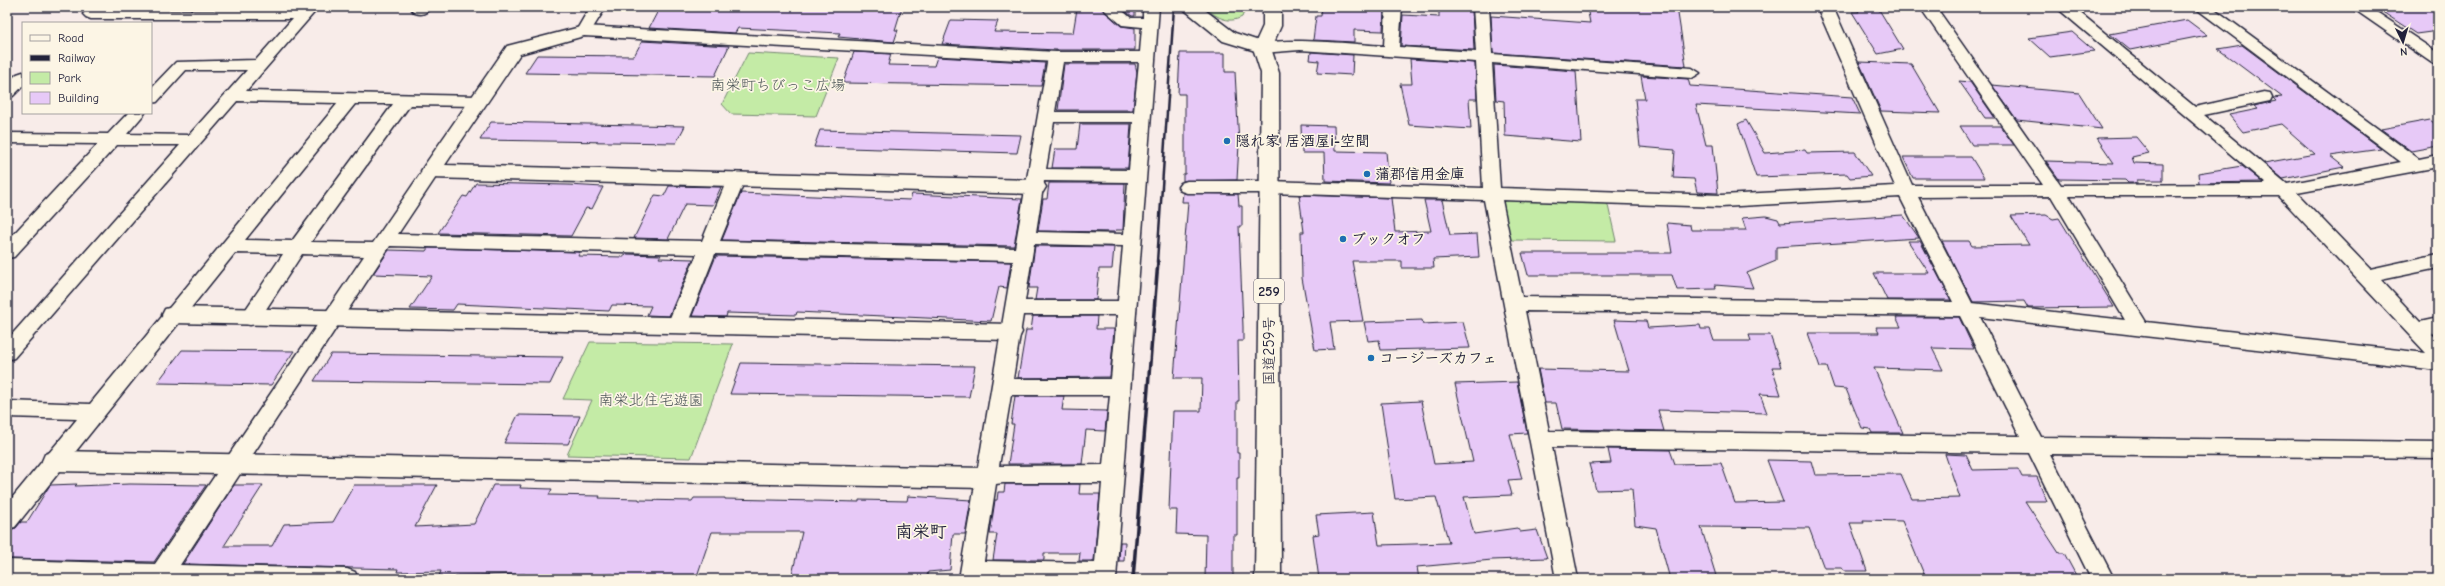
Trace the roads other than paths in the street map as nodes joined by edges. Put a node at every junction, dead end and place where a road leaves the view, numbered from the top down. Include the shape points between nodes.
1 (598, 7) edge
2 (1109, 7) edge
3 (1190, 7) edge
4 (1272, 7) edge
5 (1394, 7) edge
6 (1481, 7) edge
7 (1825, 7) edge
8 (1928, 7) edge
9 (2064, 7) edge
10 (2202, 7) edge
11 (2359, 7) edge
12 (307, 11) edge
13 (90, 15) edge
14 (1150, 15) edge
15 (584, 31) junction
16 (1262, 48) junction
17 (1391, 50) junction
18 (1056, 57) junction
19 (1147, 57) junction
20 (1483, 57) junction
21 (2438, 60) edge
22 (261, 65) junction
23 (1692, 73) dead end
24 (22, 78) edge
25 (7, 92) edge
26 (234, 96) junction
27 (152, 97) edge
28 (2264, 97) dead end
29 (350, 99) junction
30 (405, 100) junction
31 (477, 101) junction
32 (2191, 113) junction
33 (136, 114) edge
34 (1047, 117) junction
35 (1141, 117) junction
36 (7, 138) edge
37 (113, 139) junction
38 (196, 140) junction
39 (2438, 161) edge
40 (2416, 165) junction
41 (431, 170) junction
42 (1137, 176) junction
43 (737, 177) junction
44 (1037, 181) junction
45 (1187, 187) dead end
46 (1270, 187) junction
47 (2056, 190) junction
48 (2284, 190) junction
49 (1906, 191) junction
50 (1492, 193) junction
51 (1131, 240) junction
52 (381, 245) junction
53 (230, 246) junction
54 (1026, 247) junction
55 (297, 248) junction
56 (706, 249) junction
57 (7, 252) edge
58 (2438, 261) edge
59 (2366, 277) junction
60 (1514, 304) junction
61 (1016, 308) junction
62 (1128, 308) junction
63 (1967, 309) junction
64 (172, 315) junction
65 (250, 318) junction
66 (331, 319) junction
67 (677, 325) junction
68 (2438, 325) edge
69 (2140, 328) junction
70 (2416, 330) junction
71 (1011, 332) junction
72 (7, 353) edge
73 (2438, 353) edge
74 (2438, 362) edge
75 (1001, 387) junction
76 (1121, 387) junction
77 (7, 409) edge
78 (95, 412) junction
79 (1541, 439) junction
80 (2036, 446) junction
81 (2438, 450) edge
82 (54, 461) junction
83 (234, 466) junction
84 (1113, 474) junction
85 (985, 478) junction
86 (7, 520) edge
87 (7, 570) edge
88 (971, 575) edge
89 (1105, 576) edge
90 (159, 577) edge
91 (347, 579) edge
92 (1268, 579) edge
93 (1567, 579) edge
94 (2104, 579) edge

1 - 15 street
2 - 14 street via 1127,22
3 - 16 main road via 1230,37
4 - 16 main road via 1272,26
5 - 17 street
6 - 20 street
7 - 49 street
8 - 47 street
9 - 32 street
10 - 40 street
11 - 21 street
12 - 13 street
12 - 22 street
14 - 19 street
15 - 18 main road
15 - 31 main road via 513,50
16 - 17 street via 1300,45
16 - 46 main road, 国道259号 / 259 via 1270,73
17 - 20 street
18 - 19 street
18 - 34 street
19 - 35 street
20 - 23 street
20 - 50 street
22 - 26 street
22 - 27 street via 182,65
24 - 25 street
26 - 29 street
26 - 38 street
28 - 32 street
29 - 30 street
29 - 53 street
30 - 31 street
30 - 55 street
31 - 41 main road
32 - 48 street
33 - 37 street
34 - 35 street
34 - 44 street
35 - 42 street
36 - 37 street
37 - 38 street
37 - 57 street
38 - 72 street
39 - 40 street
40 - 48 street
41 - 43 main road
41 - 52 street
42 - 44 street
42 - 51 street
43 - 44 main road via 784,181
43 - 56 street
44 - 54 street
45 - 46 street
46 - 50 street
46 - 92 main road, 国道259号 / 259
47 - 48 street
47 - 49 street
47 - 69 street
48 - 59 street
49 - 50 street via 1721,201
49 - 63 street
50 - 60 street
51 - 54 street
51 - 62 street
52 - 55 street
52 - 56 street
52 - 66 street
53 - 55 street
53 - 64 street
54 - 56 street
54 - 61 street
55 - 65 street
56 - 67 street
58 - 59 street
59 - 70 street
60 - 63 street
60 - 79 street
61 - 62 street
61 - 71 street
62 - 76 street
63 - 69 street
63 - 80 street
64 - 65 main road
64 - 78 street
65 - 66 main road
66 - 67 main road
66 - 83 street
67 - 71 main road
68 - 70 street
69 - 74 street
70 - 73 street
71 - 75 street
75 - 76 street
75 - 85 street
76 - 84 street
77 - 78 street
78 - 82 street
79 - 80 street
79 - 93 street
80 - 81 street
80 - 94 street
82 - 83 main road
82 - 86 street
83 - 85 main road
83 - 90 street
84 - 85 street via 1003,474
84 - 89 street
85 - 88 street
87 - 90 street
88 - 89 street
90 - 91 street

